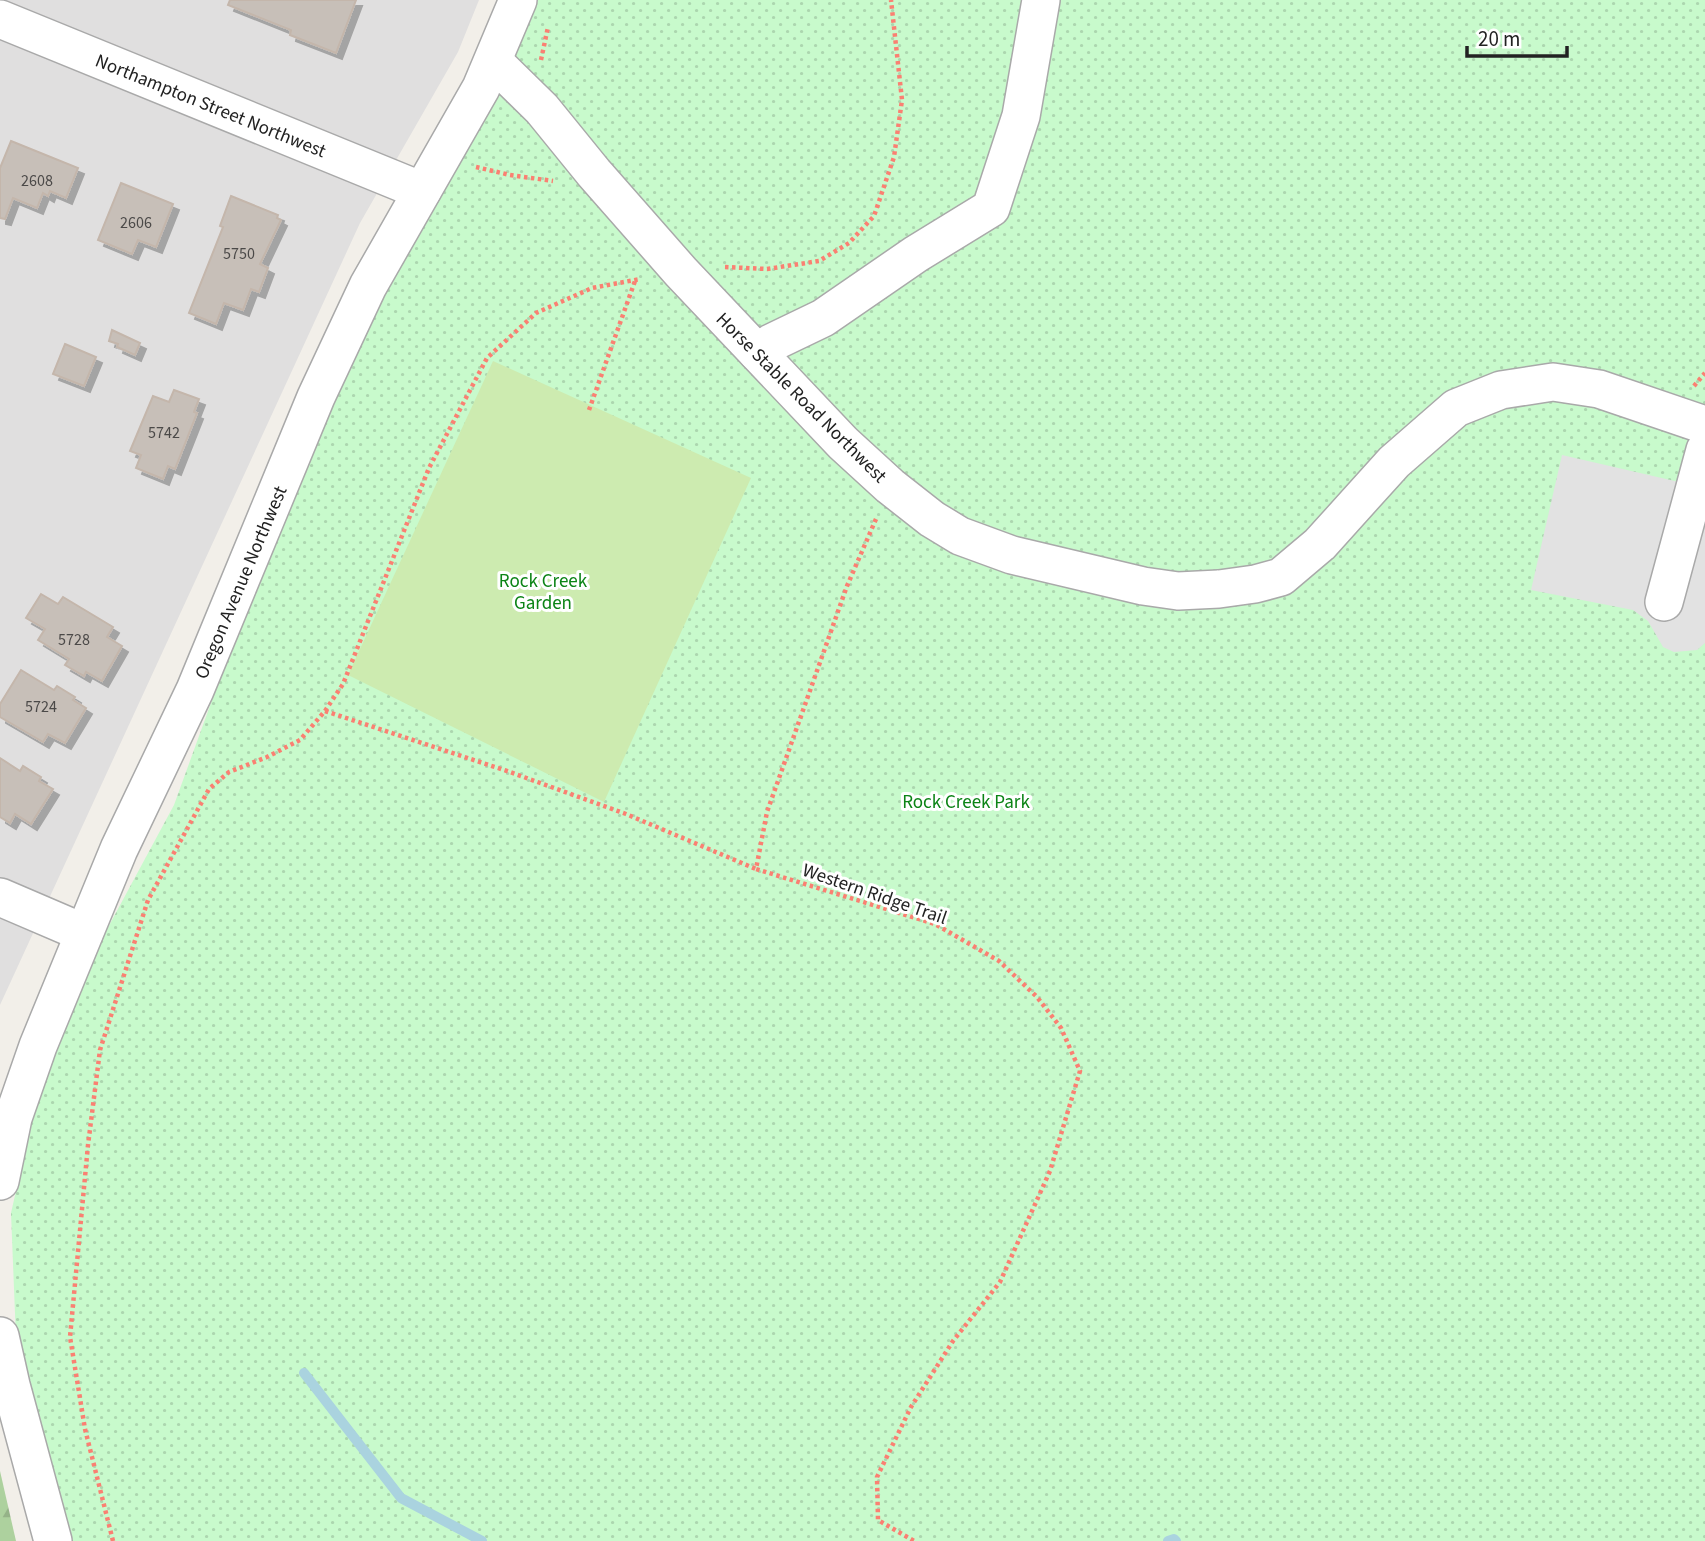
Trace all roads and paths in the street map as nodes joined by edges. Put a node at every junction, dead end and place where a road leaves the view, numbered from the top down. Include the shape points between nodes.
1 (518, 0) edge
2 (891, 0) edge
3 (1041, 0) edge
4 (0, 19) edge
5 (550, 19) dead end
6 (494, 62) junction
7 (532, 99) junction
8 (473, 166) dead end
9 (594, 173) junction
10 (422, 191) junction
11 (681, 272) junction
12 (635, 280) junction
13 (757, 352) junction
14 (589, 410) dead end
15 (1705, 425) edge
16 (1705, 450) edge
17 (890, 486) junction
18 (1664, 602) dead end
19 (326, 711) junction
20 (756, 869) junction
21 (0, 897) edge
22 (84, 933) junction
23 (0, 1181) edge
24 (0, 1336) edge
25 (53, 1541) edge
26 (113, 1541) edge
27 (914, 1541) edge

1 - 6 street, Oregon Avenue Northwest
2 - 11 path via 902,100 894,157 874,216 849,243 819,261 767,270 718,266
3 - 13 street via 1021,116 991,208 823,318
4 - 10 street, Northampton Street Northwest
5 - 7 path
6 - 7 street, Horse Stable Road Northwest
6 - 10 street, Oregon Avenue Northwest
7 - 9 street, Horse Stable Road Northwest
8 - 9 path via 568,183
9 - 11 street, Horse Stable Road Northwest
10 - 22 street, Oregon Avenue Northwest via 368,286 316,397 195,690
11 - 12 path
11 - 13 street, Horse Stable Road Northwest
12 - 14 path
12 - 19 path via 592,289 536,313 487,358 429,468 343,684
13 - 17 street, Horse Stable Road Northwest
15 - 17 street, Horse Stable Road Northwest via 1599,389 1553,382 1501,390 1456,408 1394,462 1320,544 1281,577 1219,589 1143,586 1012,555 960,536
16 - 18 street
17 - 20 path via 846,586 767,812
19 - 20 path via 614,810
19 - 26 path via 300,740 229,772 209,789 148,900 100,1050 70,1337 85,1429
20 - 27 path, Western Ridge Trail via 934,924 999,961 1061,1028 1080,1071 1050,1171 1000,1282 953,1341 911,1407 877,1477 878,1520
21 - 22 street
22 - 23 street, Oregon Avenue Northwest via 13,1118
24 - 25 street

